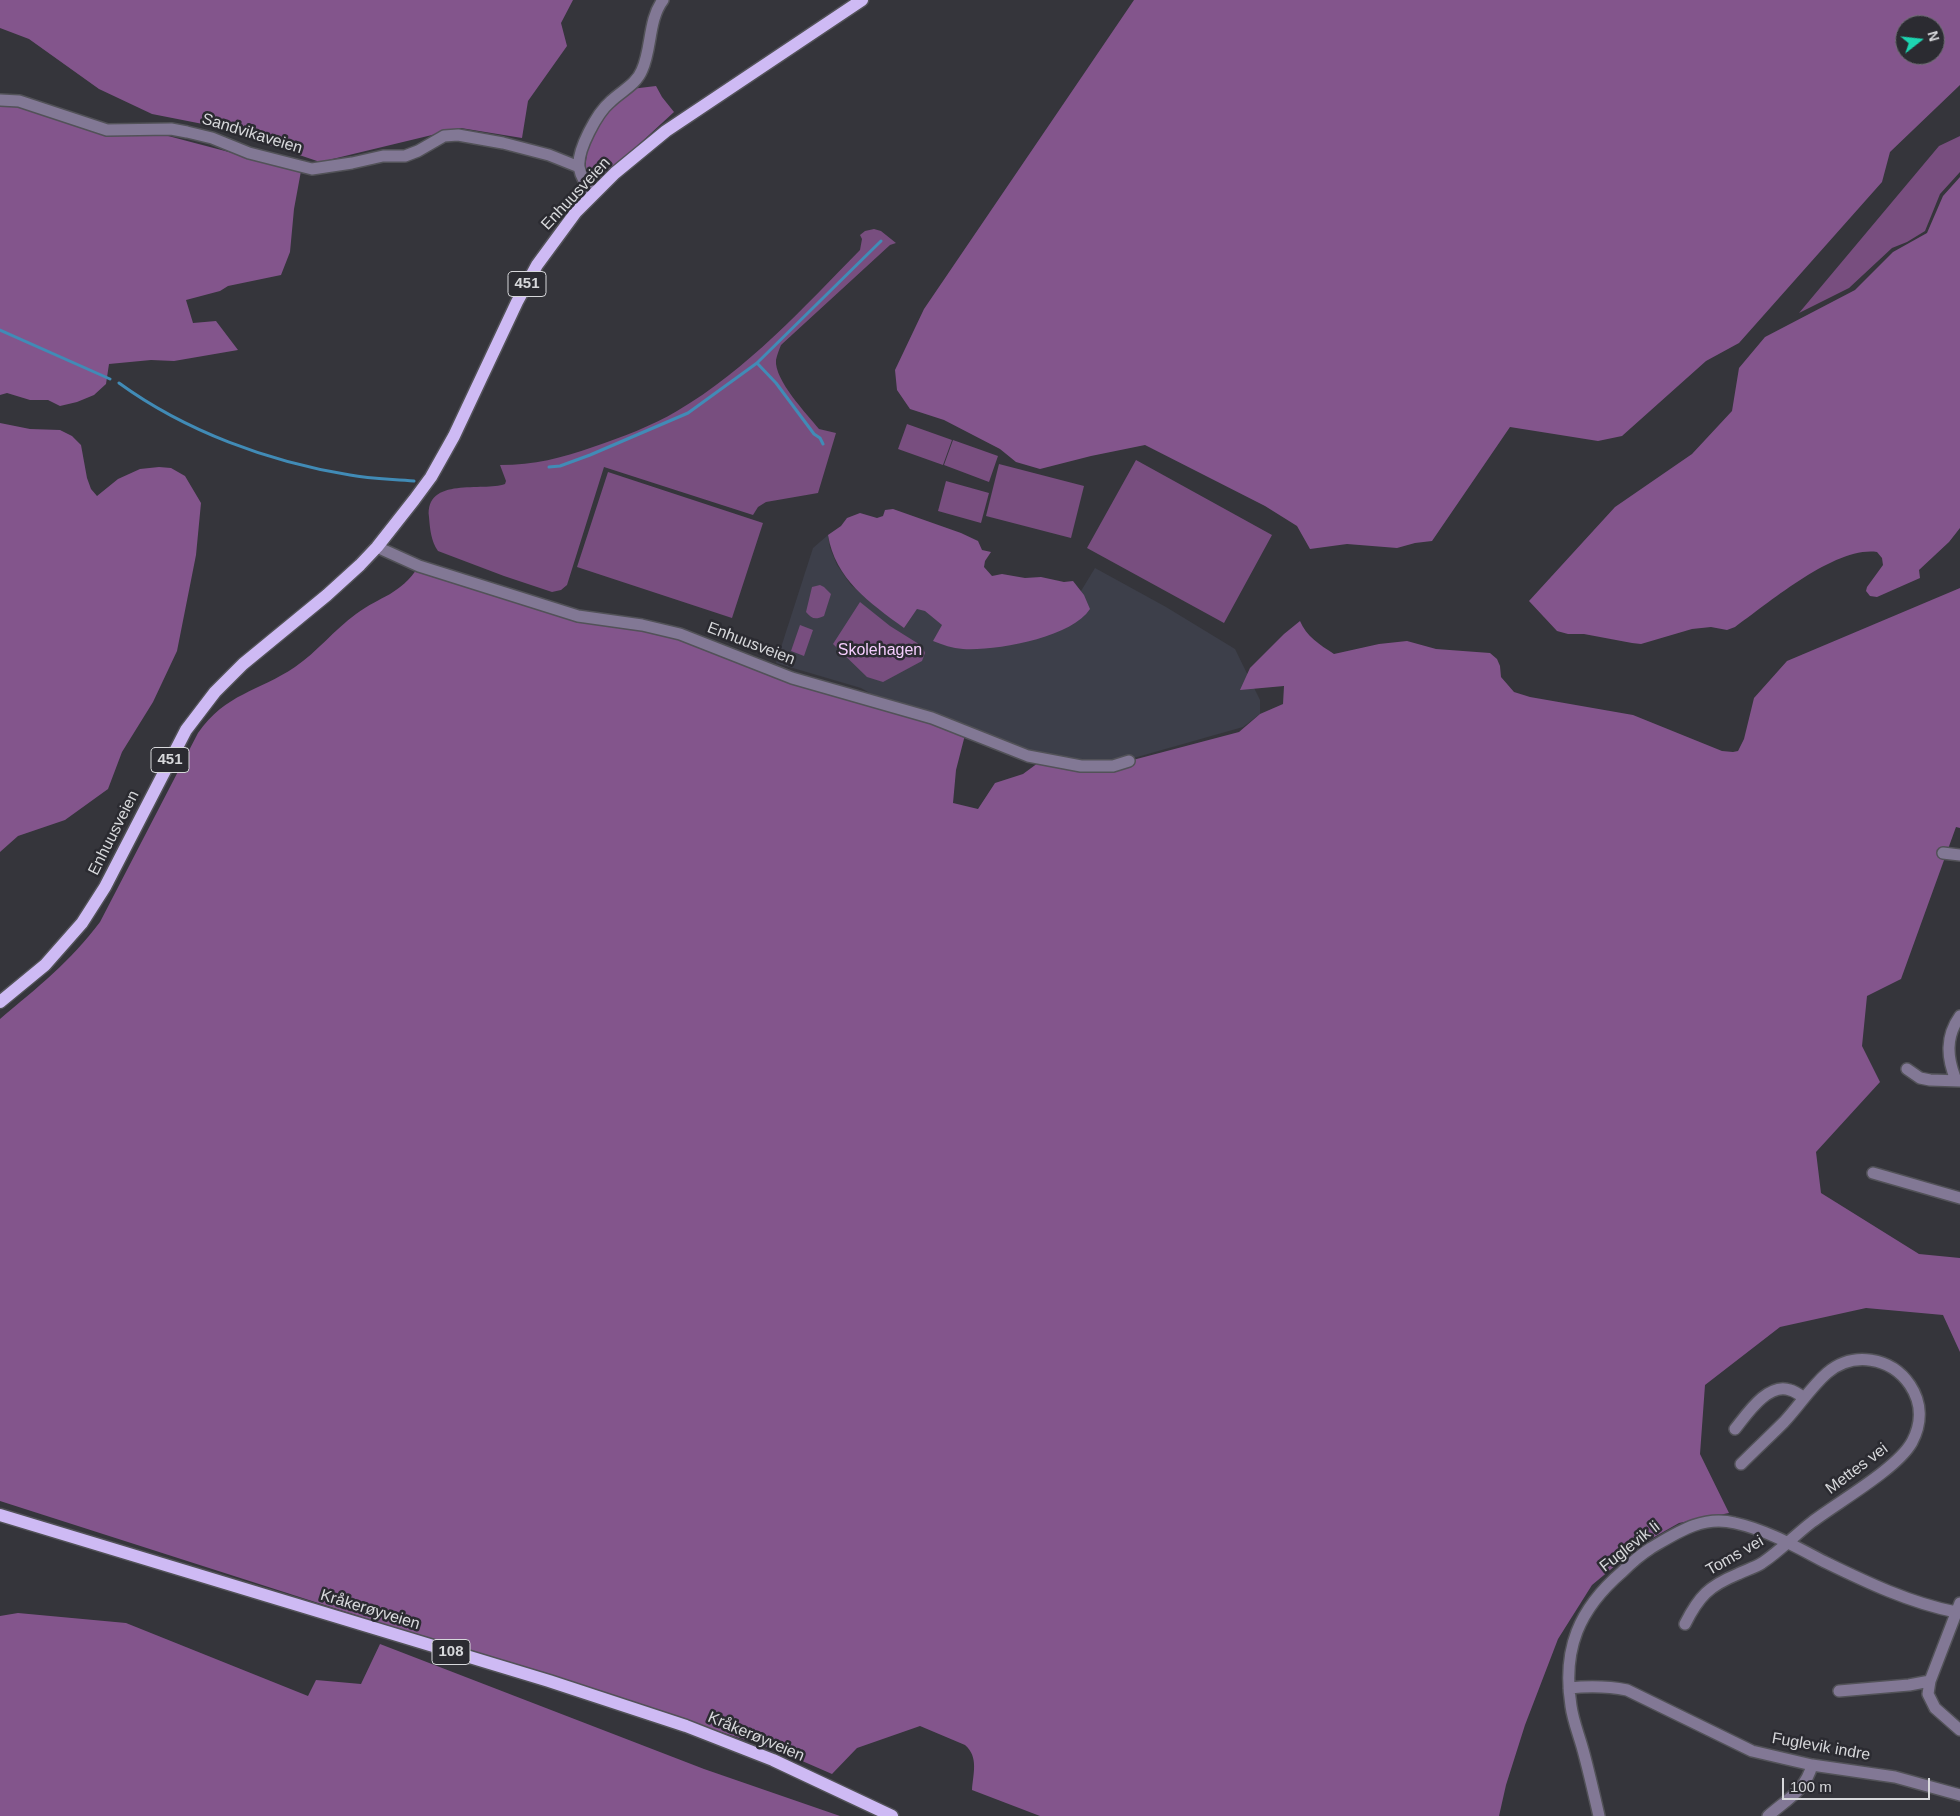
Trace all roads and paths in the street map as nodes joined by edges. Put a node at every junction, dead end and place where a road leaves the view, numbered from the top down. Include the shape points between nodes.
1 (663, 0) edge
2 (862, 0) edge
3 (0, 100) edge
4 (579, 167) junction
5 (593, 194) junction
6 (377, 547) junction
7 (1129, 761) dead end
8 (1943, 853) dead end
9 (1960, 855) edge
10 (0, 1002) edge
11 (1960, 1016) edge
12 (1908, 1069) dead end
13 (1958, 1081) edge
14 (1873, 1173) dead end
15 (1960, 1198) edge
16 (1804, 1398) junction
17 (1734, 1429) dead end
18 (1741, 1464) dead end
19 (0, 1515) edge
20 (1786, 1542) junction
21 (1958, 1608) edge
22 (1685, 1624) dead end
23 (1930, 1680) junction
24 (1569, 1688) junction
25 (1839, 1691) dead end
26 (1959, 1728) edge
27 (1812, 1765) junction
28 (1960, 1795) edge
29 (892, 1816) edge
30 (1599, 1816) edge
31 (1768, 1816) edge

1 - 4 street via 654,20 642,71 632,85 602,110 582,149
2 - 5 main road, Enhuusveien / 451 via 666,131
3 - 4 street, Sandvikaveien via 19,101 107,130 171,129 187,132 312,169 383,156 405,156 444,136 458,135 549,155
4 - 5 street
5 - 6 main road, Enhuusveien / 451 via 537,266 442,459
6 - 7 street, Enhuusveien via 419,566 578,616 680,634 792,678 932,718 1028,756 1081,766 1113,766
6 - 10 main road, Enhuusveien / 451 via 215,692 186,730 105,887 82,923 45,965
8 - 9 street
11 - 13 street via 1949,1039 1949,1057
12 - 13 street via 1920,1078
14 - 15 street
16 - 17 street via 1792,1390 1776,1389
16 - 18 street, Mettes vei
16 - 20 street, Mettes vei via 1841,1364 1873,1360 1899,1371 1910,1384 1917,1398 1920,1420 1917,1432 1901,1457
19 - 29 main road, Kråkerøyveien / 108 via 652,1714 764,1756
20 - 21 street, Fuglevik li via 1902,1596 1932,1607
20 - 22 street, Toms vei via 1761,1564 1714,1584 1695,1604
20 - 24 street, Fuglevik li via 1733,1522 1709,1521 1677,1532 1643,1554 1604,1588 1576,1630 1568,1664
21 - 23 street
23 - 25 street
23 - 26 street via 1928,1694 1936,1708
24 - 27 street, Fuglevik indre via 1589,1686 1627,1690 1752,1751
24 - 30 street, Fuglevik li via 1571,1708
27 - 28 street, Fuglevik indre via 1895,1777
27 - 31 street via 1804,1785

